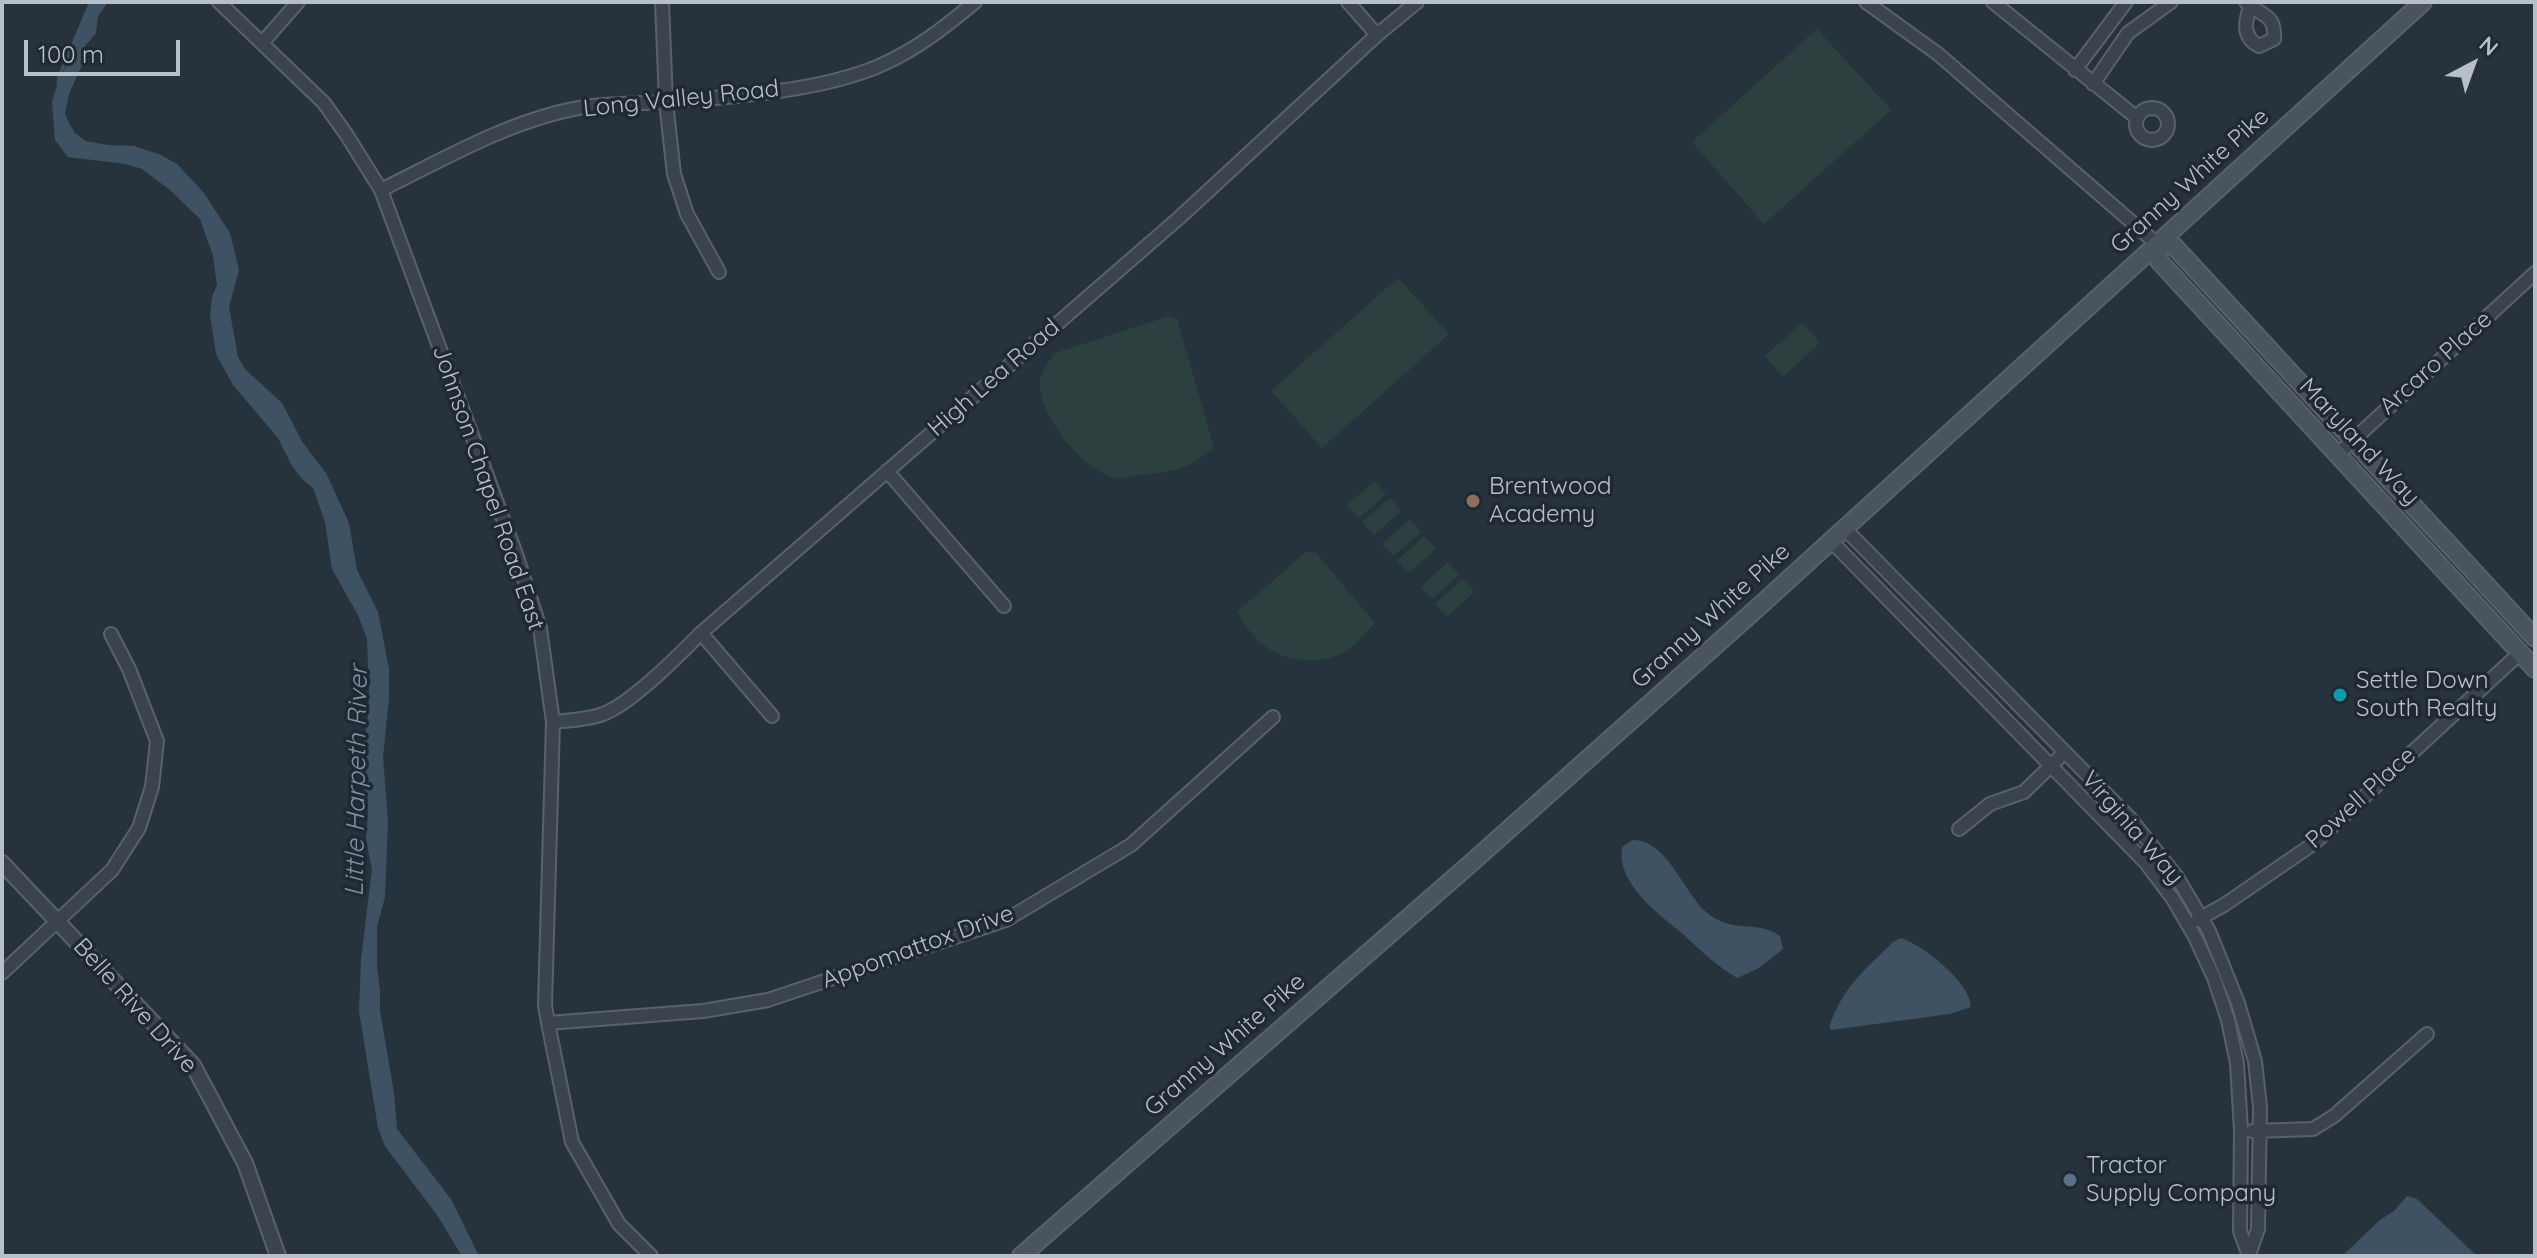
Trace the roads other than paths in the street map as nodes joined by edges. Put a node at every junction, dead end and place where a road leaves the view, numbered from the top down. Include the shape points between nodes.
1 (219, 2) edge
2 (298, 2) edge
3 (662, 2) edge
4 (975, 2) edge
5 (1348, 2) edge
6 (1417, 2) edge
7 (1866, 2) edge
8 (1993, 2) edge
9 (2126, 2) edge
10 (2171, 2) edge
11 (2423, 2) edge
12 (2009, 7) edge
13 (1377, 35) junction
14 (263, 42) junction
15 (2075, 70) junction
16 (2093, 84) junction
17 (666, 102) junction
18 (2137, 118) dead end
19 (381, 190) junction
20 (2157, 244) junction
21 (719, 272) dead end
22 (2535, 273) edge
23 (2352, 439) junction
24 (2337, 455) junction
25 (887, 471) junction
26 (1844, 528) junction
27 (1831, 541) junction
28 (1004, 606) dead end
29 (701, 633) junction
30 (111, 634) dead end
31 (2535, 639) edge
32 (2520, 653) junction
33 (2535, 669) edge
34 (772, 716) dead end
35 (1273, 717) dead end
36 (553, 722) junction
37 (2065, 752) junction
38 (2052, 765) junction
39 (1959, 829) dead end
40 (2, 863) edge
41 (2202, 917) junction
42 (58, 921) junction
43 (2188, 924) junction
44 (2, 973) edge
45 (548, 1023) junction
46 (2427, 1034) dead end
47 (2241, 1131) junction
48 (2260, 1131) junction
49 (278, 1256) edge
50 (651, 1256) edge
51 (1021, 1256) edge
52 (2249, 1256) edge

1 - 14 street, Johnson Chapel Road East
2 - 14 street
3 - 17 street
4 - 17 street, Long Valley Road via 936,35 878,66 795,88
5 - 13 street
6 - 13 street, High Lea Road
7 - 20 street, Maryland Way via 1938,54
8 - 12 street
9 - 15 street
10 - 16 street via 2128,33
11 - 20 main road, Granny White Pike
12 - 15 street
13 - 25 street, High Lea Road via 1179,218
14 - 19 street, Johnson Chapel Road East via 324,103
15 - 16 street
16 - 18 street
17 - 19 street, Long Valley Road via 584,107 528,122
17 - 21 street via 674,174 687,214
19 - 36 street, Johnson Chapel Road East via 540,628
20 - 23 main road, Maryland Way via 2174,246
20 - 24 main road, Maryland Way via 2159,261
20 - 26 main road, Granny White Pike
22 - 23 street, Arcaro Place
23 - 24 street, Arcaro Place
23 - 31 main road, Maryland Way
24 - 32 main road, Maryland Way
25 - 28 street
25 - 29 street, High Lea Road
26 - 27 main road, Granny White Pike
26 - 37 street, Virginia Way
27 - 38 street, Virginia Way
27 - 51 main road, Granny White Pike
29 - 34 street
29 - 36 street, High Lea Road via 604,714
30 - 42 street via 157,741 152,787 139,828 112,870
31 - 32 main road
32 - 33 main road, Maryland Way
32 - 41 street, Powell Place via 2313,844
35 - 45 street, Appomattox Drive via 1131,845 1006,920 768,1000 703,1011
36 - 45 street, Johnson Chapel Road East
37 - 38 street
37 - 41 street, Virginia Way via 2160,854
38 - 39 street via 2024,792 1990,804
38 - 43 street, Virginia Way via 2146,863
40 - 42 street, Belle Rive Drive
41 - 43 street, Powell Place
41 - 48 street, Virginia Way via 2227,973 2255,1061
42 - 44 street
42 - 49 street, Belle Rive Drive via 193,1065 245,1163
43 - 47 street, Virginia Way via 2228,1020
45 - 50 street, Johnson Chapel Road East via 572,1142 619,1224
46 - 48 street via 2313,1129
47 - 48 street
47 - 52 street, Virginia Way via 2240,1231
48 - 52 street, Virginia Way via 2258,1229

